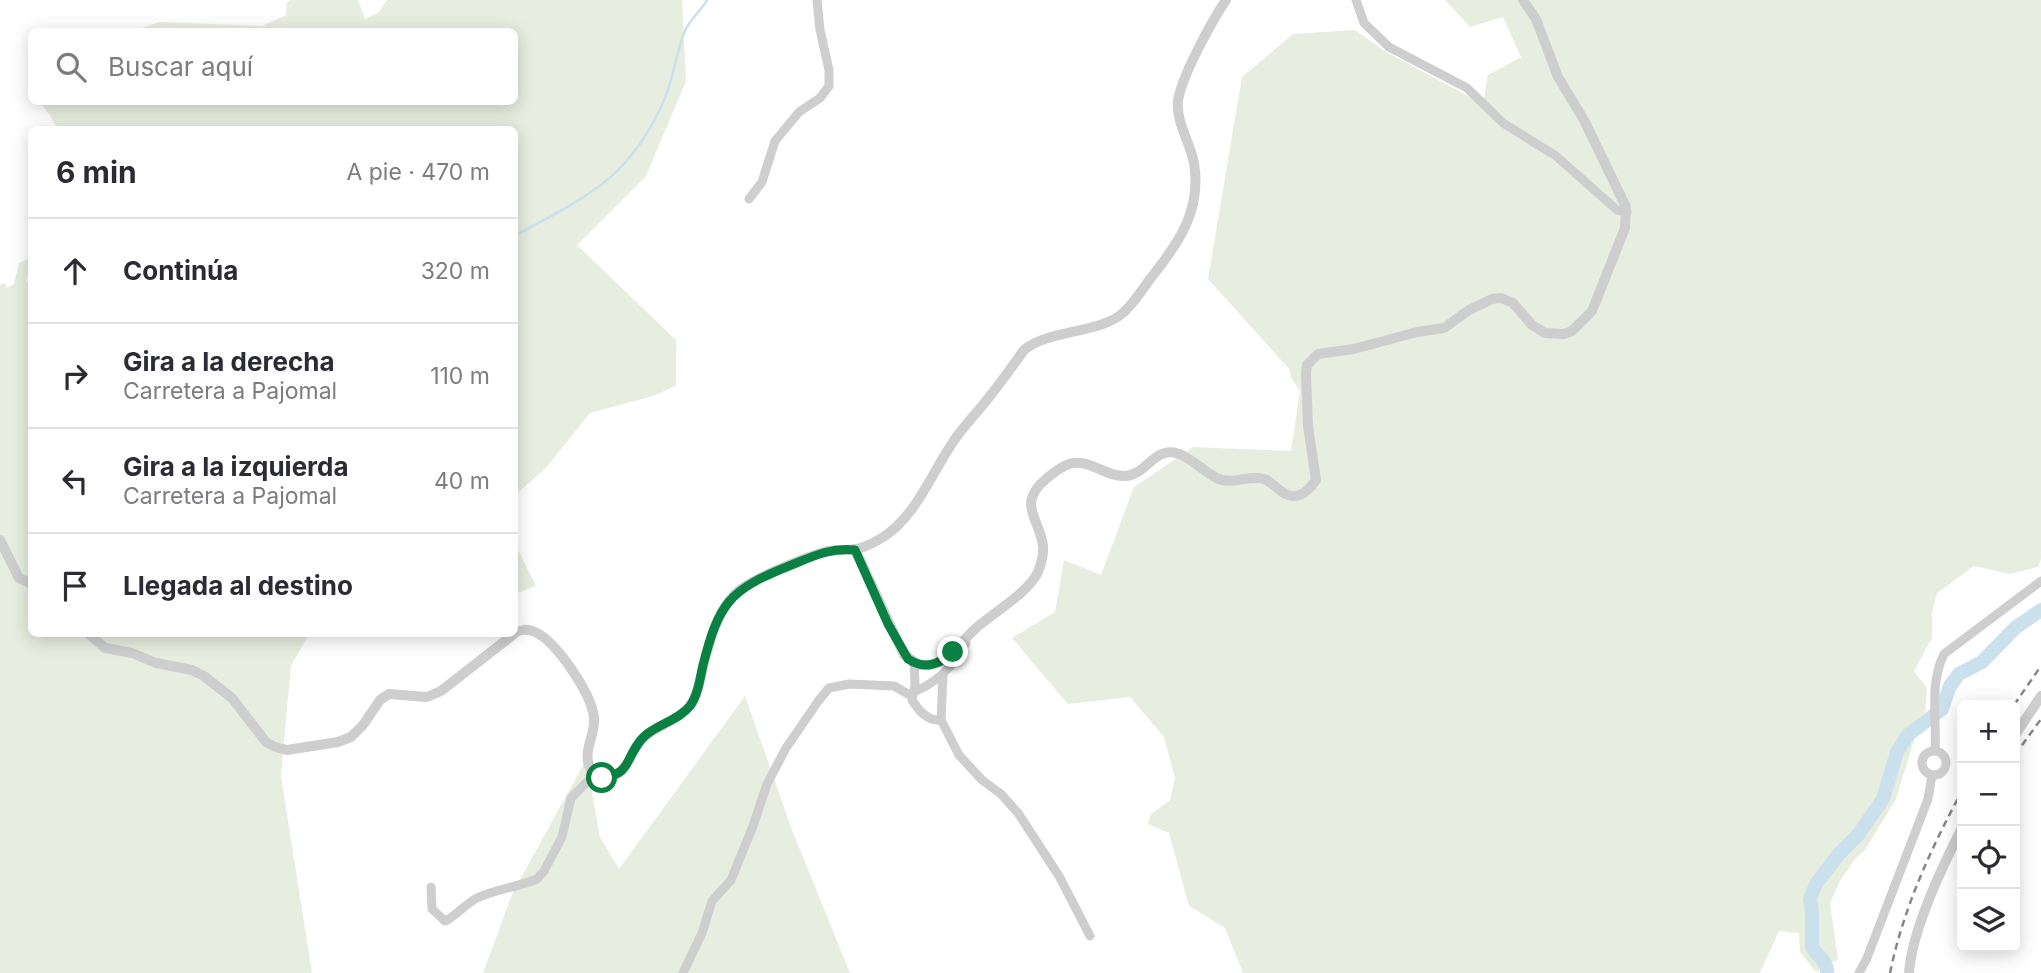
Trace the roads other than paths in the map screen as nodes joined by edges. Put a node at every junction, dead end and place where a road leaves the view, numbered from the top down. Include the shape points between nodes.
1 (817, 0) edge
2 (1226, 0) edge
3 (1356, 0) edge
4 (1523, 0) edge
5 (749, 199) dead end
6 (1627, 212) junction
7 (0, 540) edge
8 (855, 550) junction
9 (2041, 581) edge
10 (28, 582) edge
11 (518, 631) edge
12 (968, 635) junction
13 (92, 637) edge
14 (509, 637) edge
15 (914, 663) junction
16 (943, 675) junction
17 (914, 691) junction
18 (2041, 696) edge
19 (941, 720) junction
20 (2020, 728) edge
21 (1935, 751) junction
22 (594, 775) junction
23 (1932, 775) junction
24 (1957, 840) edge
25 (431, 887) dead end
26 (1090, 936) dead end
27 (683, 973) edge
28 (1859, 973) edge
29 (1909, 973) edge

1 - 5 street via 828,86 775,141 762,182
2 - 8 street via 1212,19 1178,98 1195,176 1192,214 1172,252 1120,316 1024,350 954,440 912,508 881,539
3 - 6 street via 1364,23 1389,47 1467,88 1503,123 1535,141 1617,210
4 - 6 street
6 - 12 street via 1592,311 1573,331 1545,333 1513,303 1501,298 1469,310 1444,328 1314,356 1306,373 1316,480 1304,493 1287,495 1257,477 1221,480 1174,453 1160,454 1128,476 1081,463 1056,470 1032,496 1033,520 1043,546 1037,574 1025,590
7 - 10 street via 19,578
8 - 15 street via 899,646
8 - 22 street via 825,551 764,576 733,595 712,634 690,706 647,734 623,770 602,778
9 - 21 street via 1944,654 1937,669
11 - 22 street via 534,631 543,638 582,684 594,717 587,754
12 - 15 street via 939,662
12 - 16 street
13 - 14 street via 105,648 204,676 232,698 266,742 287,750 351,737 389,694 427,697 441,691
15 - 17 street
16 - 17 street
16 - 19 street
17 - 19 street via 912,700 918,709
17 - 27 street via 908,694 894,686 849,684 829,688 819,700 766,784 731,880 712,901
18 - 20 street
19 - 26 street via 964,762 1018,813 1059,876
21 - 23 street via 1922,760 1923,768
21 - 23 street via 1942,754 1945,764
22 - 25 street via 571,798 562,837 537,879 478,898 444,921 432,909
23 - 28 street via 1928,799
24 - 29 street via 1920,927

